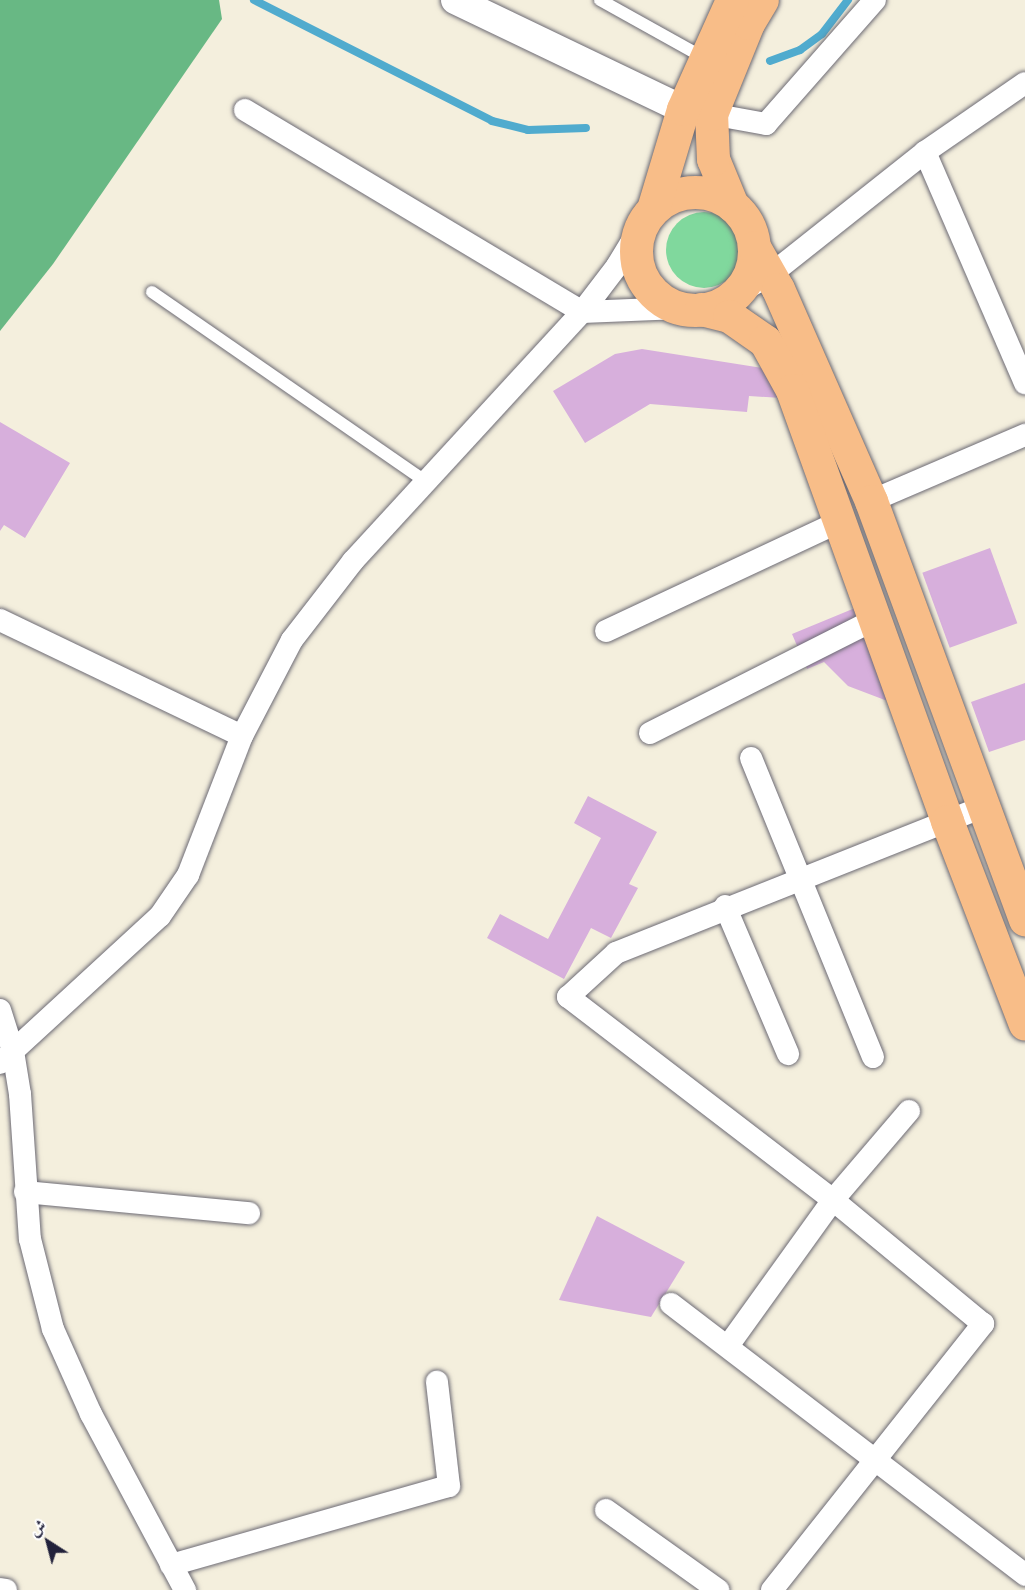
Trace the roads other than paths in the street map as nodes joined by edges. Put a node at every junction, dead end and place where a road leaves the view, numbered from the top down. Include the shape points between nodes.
1 (454, 0) edge
2 (600, 0) edge
3 (732, 0) edge
4 (762, 0) edge
5 (875, 0) edge
6 (704, 58) junction
7 (1025, 83) edge
8 (245, 110) dead end
9 (697, 112) junction
10 (925, 152) junction
11 (732, 205) junction
12 (648, 216) junction
13 (754, 247) junction
14 (770, 275) junction
15 (152, 292) dead end
16 (731, 297) junction
17 (691, 309) junction
18 (582, 312) junction
19 (1025, 383) edge
20 (1025, 435) edge
21 (426, 482) junction
22 (871, 501) junction
23 (839, 522) junction
24 (0, 620) edge
25 (874, 620) junction
26 (606, 631) dead end
27 (650, 733) dead end
28 (242, 736) junction
29 (751, 758) dead end
30 (982, 807) junction
31 (947, 820) junction
32 (801, 876) junction
33 (725, 906) junction
34 (1025, 920) edge
35 (0, 1010) edge
36 (1025, 1024) edge
37 (788, 1054) dead end
38 (7, 1057) edge
39 (873, 1057) dead end
40 (909, 1110) dead end
41 (25, 1192) junction
42 (833, 1200) junction
43 (249, 1214) dead end
44 (671, 1304) dead end
45 (728, 1346) junction
46 (437, 1382) dead end
47 (875, 1458) junction
48 (606, 1510) dead end
49 (171, 1565) junction
50 (1025, 1575) edge
51 (0, 1589) edge
52 (6, 1590) edge
53 (185, 1590) edge
54 (718, 1590) edge
55 (772, 1590) edge

1 - 9 street
2 - 6 lane
3 - 6 main road
4 - 9 main road
5 - 9 street via 766,124
6 - 9 main road
7 - 10 street
8 - 18 street
9 - 11 main road
9 - 12 main road
10 - 14 street
10 - 19 street
11 - 12 main road via 717,196 684,193
11 - 13 main road via 747,224
12 - 17 main road via 636,258 641,275 657,296
12 - 18 street
13 - 14 main road
13 - 16 main road via 744,283
14 - 16 street
14 - 22 main road
15 - 21 lane
16 - 17 main road
17 - 18 street
17 - 23 main road via 729,316 765,340 792,390
18 - 21 street
20 - 22 street
21 - 28 street via 353,561 292,640
22 - 30 main road
23 - 25 main road
23 - 26 street
24 - 28 street
25 - 27 street
25 - 31 main road
28 - 38 street via 188,875 160,916
29 - 32 street
30 - 31 street
30 - 34 main road
31 - 32 street
31 - 36 main road
32 - 33 street
32 - 39 street
33 - 37 street
33 - 42 street via 616,952 568,997
35 - 38 street
38 - 41 street via 22,1116
40 - 42 street
41 - 43 street
41 - 49 street via 39,1285 53,1329 75,1383
42 - 45 street
42 - 47 street via 983,1324
44 - 45 street
45 - 47 street
46 - 49 street via 449,1486
47 - 50 street
47 - 55 street
48 - 54 street
49 - 53 street
51 - 52 street

